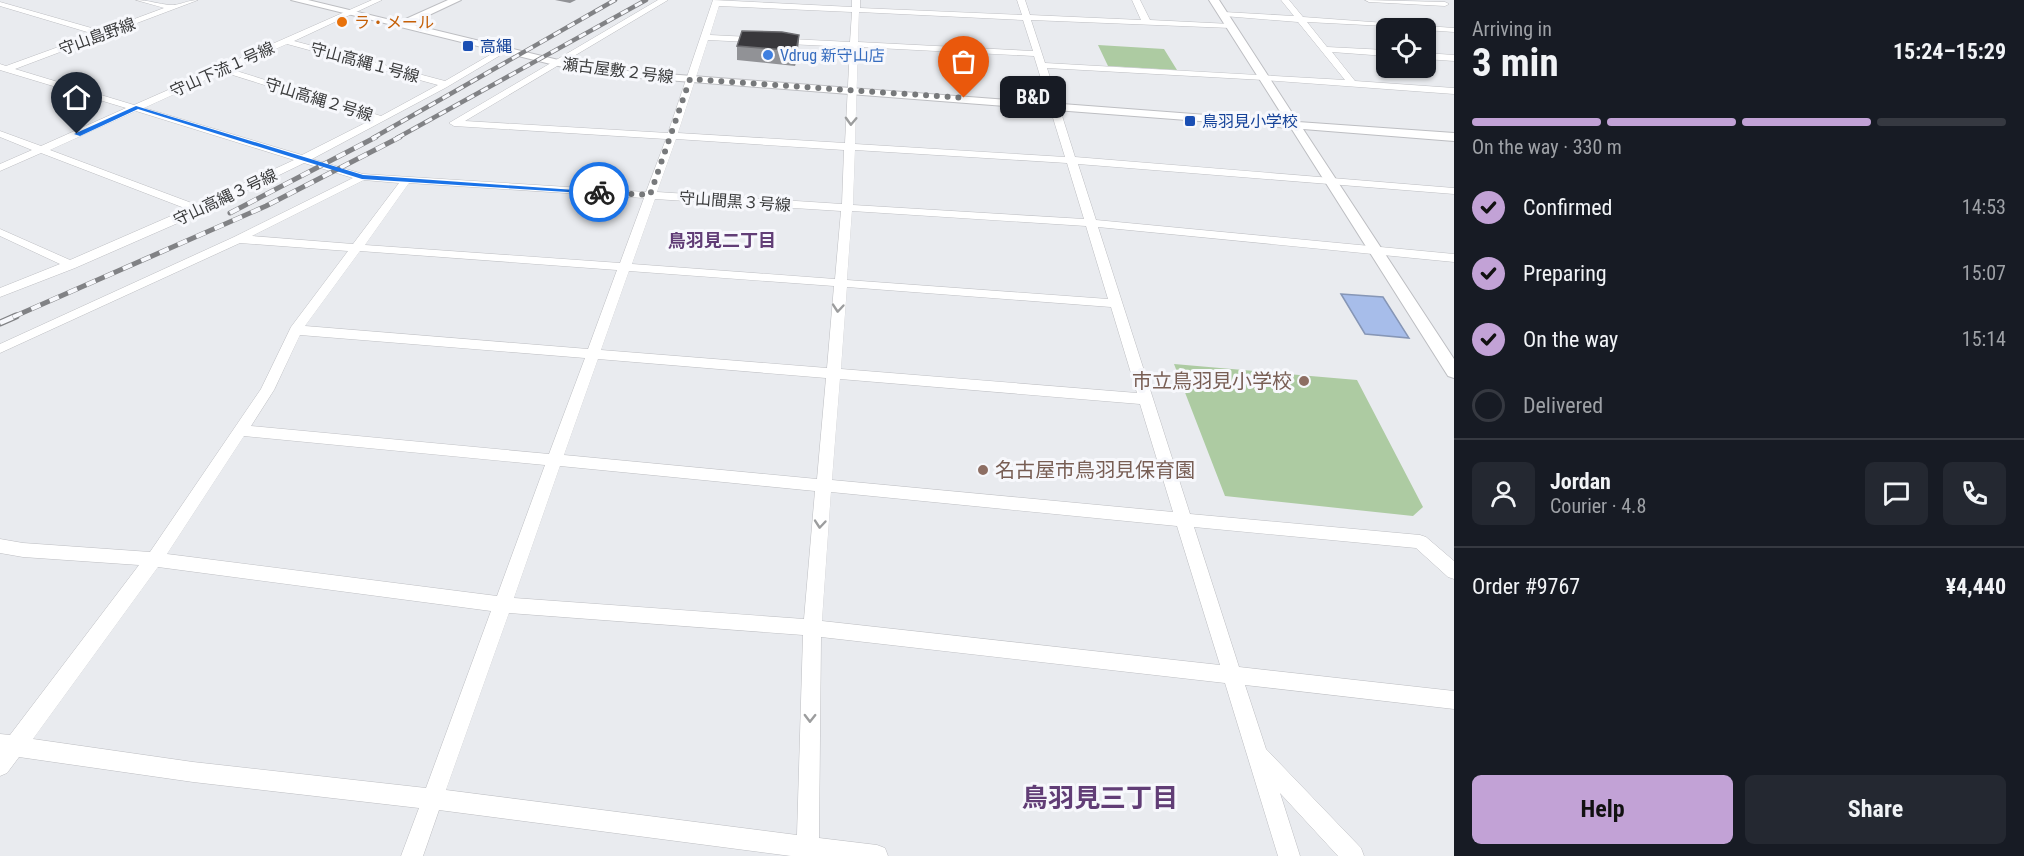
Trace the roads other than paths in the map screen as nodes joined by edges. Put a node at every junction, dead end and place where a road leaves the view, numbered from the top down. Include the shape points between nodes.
1 (141, 0) edge
2 (194, 0) edge
3 (378, 0) edge
4 (456, 0) edge
5 (664, 0) edge
6 (1021, 0) edge
7 (1136, 0) edge
8 (1214, 0) edge
9 (1285, 0) edge
10 (1370, 0) edge
11 (304, 1) edge
12 (717, 2) edge
13 (1442, 2) edge
14 (0, 4) edge
15 (856, 5) edge
16 (172, 9) junction
17 (350, 13) junction
18 (1454, 13) edge
19 (1224, 15) junction
20 (1027, 18) junction
21 (1301, 20) junction
22 (1147, 23) junction
23 (400, 25) junction
24 (1231, 26) junction
25 (1454, 30) edge
26 (104, 34) junction
27 (705, 37) junction
28 (286, 41) junction
29 (854, 45) junction
30 (1324, 49) junction
31 (505, 50) junction
32 (1376, 52) edge
33 (1038, 54) junction
34 (1436, 57) edge
35 (1454, 58) edge
36 (559, 63) junction
37 (1042, 65) junction
38 (2, 69) edge
39 (221, 69) junction
40 (1264, 77) junction
41 (690, 79) junction
42 (445, 84) junction
43 (1353, 84) junction
44 (852, 90) junction
45 (1454, 91) edge
46 (1055, 105) junction
47 (138, 107) junction
48 (382, 119) junction
49 (1295, 124) junction
50 (0, 134) edge
51 (1454, 137) edge
52 (671, 138) junction
53 (850, 148) junction
54 (41, 150) junction
55 (304, 159) junction
56 (1070, 160) junction
57 (0, 168) edge
58 (362, 177) junction
59 (406, 180) junction
60 (1329, 182) junction
61 (1454, 192) edge
62 (650, 195) junction
63 (847, 208) junction
64 (199, 210) junction
65 (1090, 223) junction
66 (0, 232) edge
67 (238, 239) junction
68 (357, 248) junction
69 (1374, 250) junction
70 (1454, 258) edge
71 (71, 265) junction
72 (625, 267) junction
73 (841, 283) junction
74 (0, 293) edge
75 (1115, 303) junction
76 (296, 330) junction
77 (0, 349) edge
78 (1447, 352) edge
79 (592, 354) junction
80 (1454, 372) edge
81 (833, 374) junction
82 (1145, 399) junction
83 (240, 430) junction
84 (554, 460) junction
85 (824, 485) junction
86 (1183, 519) junction
87 (0, 546) edge
88 (154, 559) junction
89 (1454, 573) edge
90 (504, 605) junction
91 (812, 628) junction
92 (1232, 675) junction
93 (1454, 700) edge
94 (7, 745) edge
95 (1257, 753) junction
96 (0, 766) edge
97 (433, 799) junction
98 (808, 851) edge
99 (412, 856) edge
100 (877, 856) edge
101 (1289, 856) edge
102 (1353, 856) edge

1 - 16 street
2 - 16 street, 守山島野線
3 - 17 street, 守山下流１号線
4 - 23 street
5 - 36 street
6 - 20 street
7 - 22 street
8 - 19 street
9 - 21 street
10 - 13 street
11 - 17 street, 瀬古屋敷２号線
12 - 15 street
12 - 27 street
13 - 18 street
14 - 26 street
15 - 20 street
15 - 29 street
16 - 26 street, 守山島野線
17 - 23 street, 瀬古屋敷２号線
17 - 28 street, 守山下流１号線
19 - 21 street
19 - 24 street
20 - 22 street
20 - 33 street
21 - 25 street
21 - 30 street
22 - 24 street
23 - 31 street, 瀬古屋敷２号線
24 - 40 street
26 - 38 street, 守山島野線
27 - 29 street
27 - 41 street
28 - 39 street, 守山下流１号線
28 - 42 street, 守山高縄１号線
29 - 33 street
29 - 44 street
30 - 32 street
30 - 43 street
31 - 36 street, 瀬古屋敷２号線
31 - 42 street, 守山高縄３号線
33 - 37 street
34 - 35 street
36 - 41 street, 瀬古屋敷２号線 via 614,73
36 - 52 street via 454,123
37 - 40 street
37 - 46 street
38 - 47 street, 守山間黒３号線
39 - 47 street, 守山下流１号線
39 - 48 street, 守山高縄２号線
40 - 43 street
40 - 49 street
41 - 44 street, 瀬古屋敷２号線
41 - 52 street
42 - 48 street, 守山高縄３号線
43 - 45 street
44 - 46 street, 瀬古屋敷２号線
44 -> 53 street
46 - 49 street, 瀬古屋敷２号線
46 - 56 street
47 - 54 street, 守山下流１号線
47 - 55 street, 守山間黒３号線
48 - 55 street, 守山高縄３号線
49 - 51 street, 瀬古屋敷２号線
49 - 60 street
50 - 54 street
52 - 53 street
52 - 62 street
53 - 56 street
53 - 63 street
54 - 57 street, 守山下流１号線
54 - 64 street
55 - 58 street, 守山間黒３号線
55 - 64 street, 守山高縄３号線
56 - 60 street
56 - 65 street
58 - 59 street, 守山間黒３号線
58 - 67 street
59 - 62 street, 守山間黒３号線
59 - 68 street
60 - 61 street
60 - 69 street
62 - 63 street, 守山間黒３号線
62 - 72 street
63 - 65 street, 守山間黒３号線
63 - 73 street
64 - 71 street, 守山高縄３号線
65 - 69 street, 守山間黒３号線
65 - 75 street
66 - 71 street
67 - 68 street
67 - 77 street
68 - 72 street
68 - 76 street
69 - 70 street, 守山間黒３号線
69 - 78 street
71 - 74 street, 守山高縄３号線
72 - 73 street
72 - 79 street
73 - 75 street
73 -> 81 street
75 - 82 street
76 - 79 street
76 - 83 street via 267,390
78 - 80 street
79 - 81 street
79 - 84 street
81 - 82 street
81 - 85 street
82 - 86 street
83 - 84 street
83 - 88 street
84 - 85 street
84 - 90 street
85 - 86 street
85 -> 91 street
86 - 89 street via 1420,542
86 - 92 street
87 - 88 street
88 - 90 street
88 - 94 street
90 - 91 street
90 - 97 street
91 - 92 street
91 -> 98 street
92 - 93 street
92 - 95 street
94 - 96 street
94 - 97 street via 193,772
95 - 101 street
95 - 102 street
97 - 98 street
97 - 99 street
98 - 100 street

